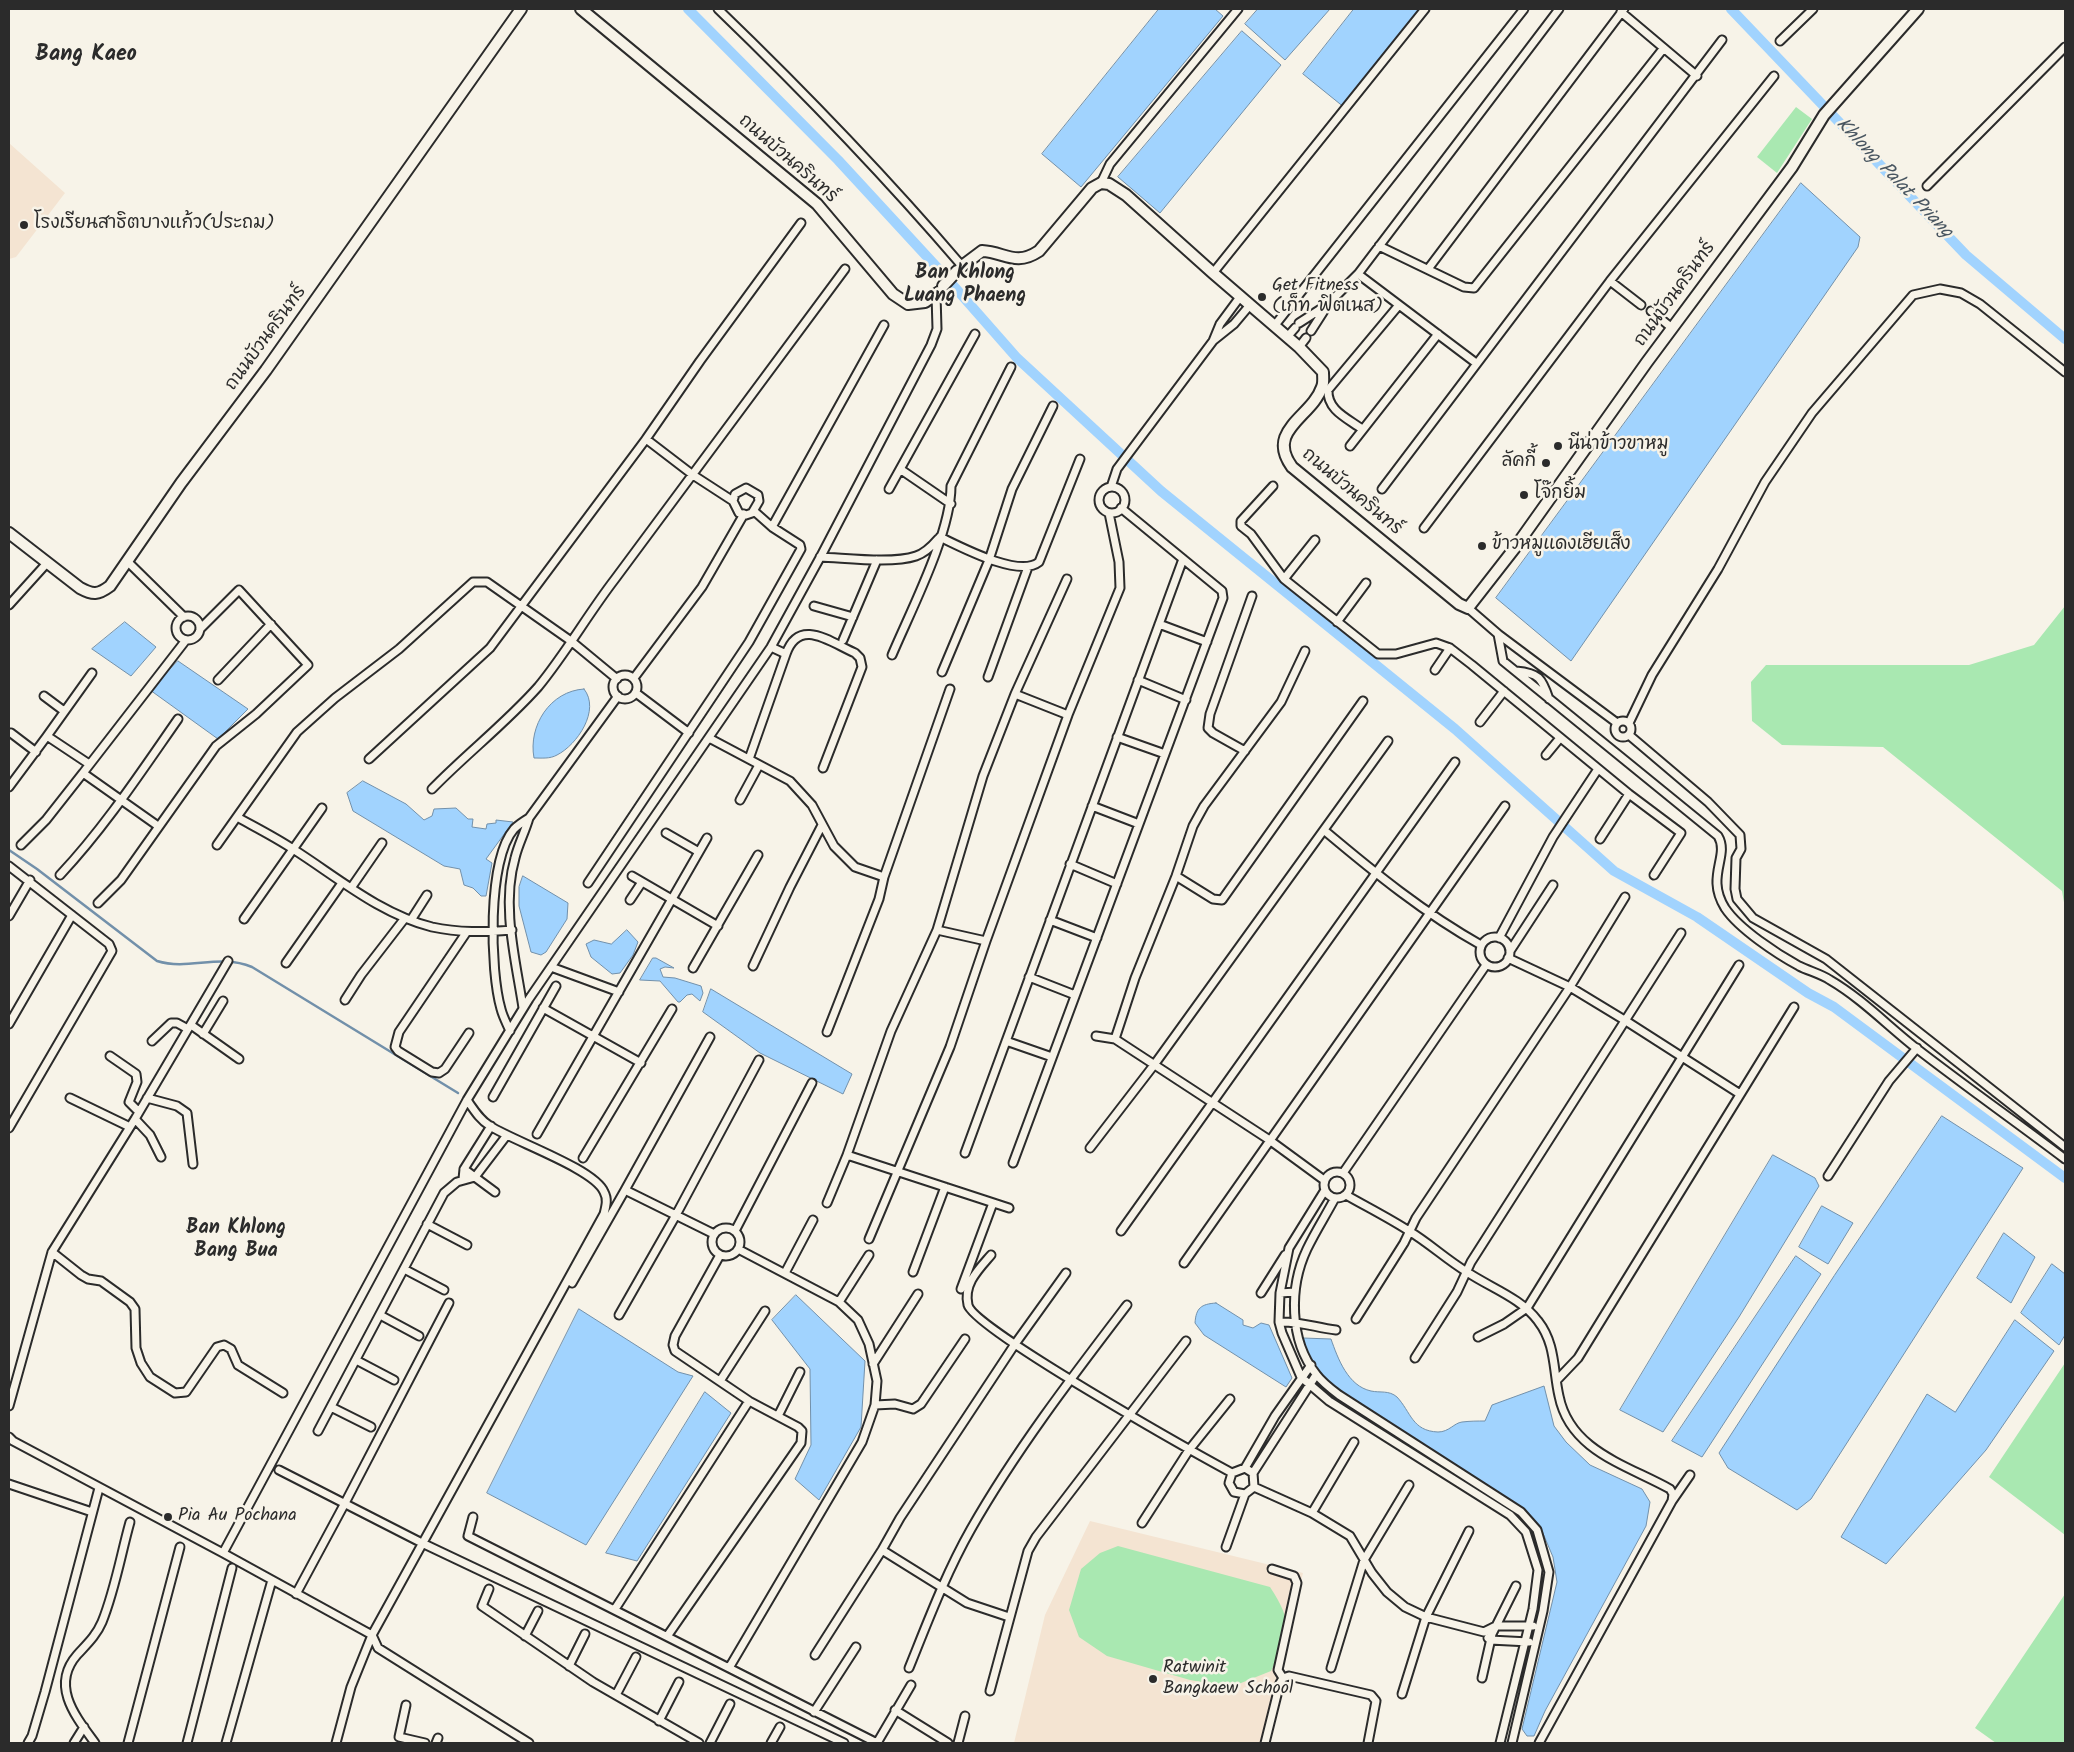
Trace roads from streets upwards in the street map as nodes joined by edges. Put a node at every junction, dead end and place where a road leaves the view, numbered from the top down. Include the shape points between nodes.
1 (521, 9) edge
2 (581, 9) edge
3 (718, 9) edge
4 (1238, 9) edge
5 (1425, 9) edge
6 (1524, 9) edge
7 (1559, 9) edge
8 (1813, 9) edge
9 (1918, 9) edge
10 (1622, 10) edge
11 (1722, 40) dead end
12 (1780, 41) dead end
13 (2065, 47) edge
14 (1663, 49) junction
15 (1697, 76) junction
16 (1774, 76) dead end
17 (1101, 183) junction
18 (1927, 186) dead end
19 (801, 223) dead end
20 (1379, 246) junction
21 (960, 268) junction
22 (845, 269) dead end
23 (1428, 269) junction
24 (1212, 273) junction
25 (1358, 274) junction
26 (1610, 281) junction
27 (939, 290) junction
28 (1240, 297) junction
29 (1250, 305) junction
30 (1327, 305) junction
31 (1399, 305) junction
32 (1641, 305) dead end
33 (1650, 312) dead end
34 (884, 325) dead end
35 (1274, 325) junction
36 (1672, 328) junction
37 (1312, 331) dead end
38 (975, 334) dead end
39 (1438, 334) junction
40 (1288, 336) junction
41 (1306, 338) dead end
42 (1213, 341) junction
43 (1299, 347) junction
44 (1476, 363) junction
45 (1011, 367) dead end
46 (2065, 372) edge
47 (1053, 406) dead end
48 (1362, 429) junction
49 (646, 439) junction
50 (1350, 446) dead end
51 (1080, 459) dead end
52 (900, 469) junction
53 (693, 475) junction
54 (1272, 486) dead end
55 (1111, 487) junction
56 (1382, 488) dead end
57 (889, 489) dead end
58 (733, 501) junction
59 (951, 504) junction
60 (1121, 508) junction
61 (754, 511) junction
62 (1109, 513) junction
63 (744, 514) junction
64 (772, 527) junction
65 (1424, 528) dead end
66 (9, 533) edge
67 (940, 537) junction
68 (1315, 540) dead end
69 (820, 557) junction
70 (1183, 559) junction
71 (877, 560) junction
72 (989, 560) junction
73 (128, 562) junction
74 (48, 563) junction
75 (1028, 566) junction
76 (1067, 579) dead end
77 (1284, 579) junction
78 (1366, 583) dead end
79 (1252, 596) dead end
80 (9, 605) edge
81 (814, 606) dead end
82 (522, 607) junction
83 (1468, 608) junction
84 (184, 617) junction
85 (853, 617) junction
86 (1337, 622) junction
87 (271, 624) junction
88 (1159, 624) junction
89 (200, 629) junction
90 (1498, 634) junction
91 (186, 640) junction
92 (843, 640) dead end
93 (571, 641) junction
94 (1207, 642) junction
95 (771, 647) junction
96 (1450, 648) junction
97 (1306, 650) dead end
98 (786, 654) junction
99 (892, 655) dead end
100 (1435, 670) dead end
101 (942, 672) dead end
102 (92, 673) dead end
103 (988, 677) dead end
104 (634, 678) junction
105 (616, 679) junction
106 (218, 680) dead end
107 (1138, 680) junction
108 (950, 689) dead end
109 (1504, 691) junction
110 (636, 694) junction
111 (1015, 694) junction
112 (44, 696) dead end
113 (618, 696) junction
114 (1186, 700) junction
115 (1363, 701) dead end
116 (64, 710) junction
117 (1068, 715) junction
118 (178, 719) dead end
119 (1480, 722) dead end
120 (1617, 723) junction
121 (1629, 723) junction
122 (11, 733) dead end
123 (689, 733) junction
124 (1629, 735) junction
125 (47, 736) junction
126 (1117, 737) junction
127 (709, 738) junction
128 (1560, 738) junction
129 (1388, 741) dead end
130 (1245, 751) junction
131 (36, 752) junction
132 (1165, 754) junction
133 (1546, 755) dead end
134 (369, 759) dead end
135 (749, 759) junction
136 (1455, 762) dead end
137 (89, 764) junction
138 (759, 764) junction
139 (823, 768) dead end
140 (1598, 769) junction
141 (83, 773) junction
142 (9, 786) edge
143 (432, 789) dead end
144 (1629, 794) junction
145 (122, 800) junction
146 (740, 800) dead end
147 (1092, 806) junction
148 (1505, 806) dead end
149 (322, 808) dead end
150 (237, 817) junction
151 (529, 818) junction
152 (1139, 824) junction
153 (822, 825) junction
154 (158, 826) junction
155 (1325, 831) junction
156 (666, 833) dead end
157 (707, 838) dead end
158 (1600, 839) dead end
159 (382, 843) dead end
160 (21, 845) dead end
161 (217, 845) dead end
162 (293, 849) junction
163 (698, 852) junction
164 (758, 855) dead end
165 (1070, 864) junction
166 (9, 866) edge
167 (1376, 874) junction
168 (60, 875) dead end
169 (1654, 875) dead end
170 (632, 876) dead end
171 (1176, 876) junction
172 (884, 877) junction
173 (30, 880) junction
174 (642, 882) junction
175 (342, 883) junction
176 (588, 883) dead end
177 (1117, 884) junction
178 (1553, 885) dead end
179 (351, 888) junction
180 (427, 895) dead end
181 (1625, 897) dead end
182 (672, 899) junction
183 (630, 900) dead end
184 (98, 903) dead end
185 (1429, 914) junction
186 (72, 915) junction
187 (9, 916) edge
188 (244, 919) dead end
189 (408, 919) junction
190 (1050, 920) junction
191 (718, 926) junction
192 (512, 930) junction
193 (937, 930) junction
194 (494, 931) junction
195 (466, 932) junction
196 (1681, 933) dead end
197 (1097, 938) junction
198 (1499, 938) junction
199 (986, 941) junction
200 (1481, 945) junction
201 (1509, 955) junction
202 (228, 961) dead end
203 (286, 963) dead end
204 (1486, 965) junction
205 (1739, 965) dead end
206 (754, 966) dead end
207 (551, 968) junction
208 (694, 968) dead end
209 (1029, 977) junction
210 (556, 986) dead end
211 (1570, 987) junction
212 (619, 992) junction
213 (1076, 995) junction
214 (345, 1000) dead end
215 (223, 1001) dead end
216 (1794, 1007) dead end
217 (523, 1008) junction
218 (543, 1008) junction
219 (672, 1009) dead end
220 (1626, 1021) junction
221 (9, 1024) edge
222 (190, 1027) junction
223 (510, 1031) junction
224 (827, 1032) dead end
225 (469, 1033) dead end
226 (204, 1034) junction
227 (592, 1036) junction
228 (1096, 1036) dead end
229 (710, 1037) dead end
230 (1115, 1039) junction
231 (1006, 1040) junction
232 (152, 1041) dead end
233 (1914, 1051) junction
234 (110, 1056) dead end
235 (1052, 1057) junction
236 (1682, 1057) junction
237 (239, 1058) dead end
238 (759, 1060) dead end
239 (641, 1063) junction
240 (1154, 1065) junction
241 (812, 1083) dead end
242 (1740, 1094) junction
243 (493, 1097) dead end
244 (70, 1098) dead end
245 (147, 1098) junction
246 (467, 1100) junction
247 (1212, 1102) junction
248 (139, 1112) junction
249 (135, 1119) junction
250 (490, 1126) junction
251 (130, 1127) junction
252 (9, 1128) edge
253 (507, 1134) junction
254 (536, 1134) dead end
255 (1268, 1139) junction
256 (1090, 1148) dead end
257 (2065, 1148) edge
258 (965, 1153) dead end
259 (847, 1155) junction
260 (161, 1157) dead end
261 (583, 1158) dead end
262 (2065, 1159) edge
263 (1013, 1163) dead end
264 (193, 1164) dead end
265 (464, 1169) junction
266 (897, 1171) junction
267 (1343, 1173) junction
268 (1828, 1176) dead end
269 (475, 1178) junction
270 (463, 1179) junction
271 (1324, 1180) junction
272 (945, 1187) junction
273 (625, 1190) junction
274 (1325, 1190) junction
275 (495, 1192) dead end
276 (1346, 1195) junction
277 (1335, 1198) junction
278 (827, 1203) dead end
279 (993, 1203) junction
280 (1010, 1208) dead end
281 (676, 1216) junction
282 (813, 1220) dead end
283 (427, 1224) junction
284 (735, 1231) junction
285 (1120, 1231) dead end
286 (1410, 1231) junction
287 (714, 1234) junction
288 (869, 1239) dead end
289 (468, 1245) dead end
290 (1290, 1248) junction
291 (738, 1249) junction
292 (52, 1252) junction
293 (720, 1255) junction
294 (869, 1255) dead end
295 (991, 1255) dead end
296 (1184, 1263) dead end
297 (404, 1269) junction
298 (914, 1272) dead end
299 (1066, 1272) dead end
300 (1466, 1272) junction
301 (785, 1273) junction
302 (572, 1283) dead end
303 (961, 1289) dead end
304 (444, 1290) dead end
305 (1295, 1292) junction
306 (1261, 1293) dead end
307 (1280, 1293) junction
308 (918, 1294) dead end
309 (839, 1302) junction
310 (449, 1304) dead end
311 (1127, 1305) dead end
312 (1527, 1308) junction
313 (765, 1311) dead end
314 (380, 1315) junction
315 (619, 1315) dead end
316 (1356, 1319) dead end
317 (1296, 1321) junction
318 (1279, 1322) junction
319 (1336, 1330) dead end
320 (419, 1336) dead end
321 (1478, 1337) dead end
322 (965, 1339) dead end
323 (1186, 1341) dead end
324 (1015, 1344) junction
325 (1415, 1358) dead end
326 (356, 1360) junction
327 (873, 1364) junction
328 (1310, 1366) junction
329 (800, 1372) dead end
330 (1316, 1375) junction
331 (1301, 1377) junction
332 (394, 1380) dead end
333 (1070, 1380) junction
334 (1557, 1380) junction
335 (720, 1381) junction
336 (1308, 1385) junction
337 (283, 1393) dead end
338 (1230, 1399) dead end
339 (749, 1401) junction
340 (875, 1405) junction
341 (9, 1406) edge
342 (331, 1407) junction
343 (1130, 1415) junction
344 (778, 1416) junction
345 (371, 1427) dead end
346 (318, 1431) dead end
347 (9, 1437) edge
348 (1354, 1442) dead end
349 (1190, 1450) junction
350 (1439, 1459) junction
351 (1245, 1468) junction
352 (1435, 1468) junction
353 (278, 1470) dead end
354 (1232, 1473) junction
355 (1253, 1473) junction
356 (1690, 1475) dead end
357 (9, 1484) edge
358 (1409, 1485) dead end
359 (1254, 1487) junction
360 (99, 1488) junction
361 (1244, 1494) junction
362 (1672, 1501) junction
363 (345, 1504) junction
364 (92, 1512) junction
365 (1312, 1512) junction
366 (473, 1517) dead end
367 (130, 1522) dead end
368 (1142, 1523) dead end
369 (1469, 1531) dead end
370 (422, 1543) junction
371 (1226, 1547) dead end
372 (180, 1548) dead end
373 (882, 1550) junction
374 (224, 1552) junction
375 (1364, 1560) junction
376 (232, 1568) dead end
377 (1272, 1569) dead end
378 (272, 1580) junction
379 (1516, 1586) dead end
380 (942, 1588) junction
381 (490, 1589) dead end
382 (296, 1594) junction
383 (1533, 1609) junction
384 (615, 1610) junction
385 (538, 1611) dead end
386 (1543, 1611) junction
387 (1009, 1617) junction
388 (1426, 1618) junction
389 (1529, 1625) junction
390 (1496, 1626) junction
391 (1539, 1628) junction
392 (1484, 1632) junction
393 (372, 1634) junction
394 (585, 1634) dead end
395 (525, 1636) junction
396 (668, 1636) junction
397 (1490, 1640) junction
398 (1525, 1642) junction
399 (1535, 1644) junction
400 (856, 1647) dead end
401 (815, 1655) dead end
402 (636, 1657) dead end
403 (569, 1666) junction
404 (730, 1668) junction
405 (910, 1668) dead end
406 (1331, 1668) dead end
407 (1283, 1678) junction
408 (1482, 1678) dead end
409 (679, 1682) dead end
410 (911, 1685) dead end
411 (990, 1691) dead end
412 (1402, 1694) dead end
413 (616, 1695) junction
414 (730, 1704) dead end
415 (406, 1705) dead end
416 (895, 1710) junction
417 (814, 1712) junction
418 (965, 1716) dead end
419 (659, 1720) junction
420 (84, 1727) junction
421 (780, 1727) dead end
422 (28, 1743) edge
423 (74, 1743) edge
424 (95, 1743) edge
425 (128, 1743) edge
426 (187, 1743) edge
427 (226, 1743) edge
428 (336, 1743) edge
429 (425, 1743) edge
430 (529, 1743) edge
431 (699, 1743) edge
432 (710, 1743) edge
433 (771, 1743) edge
434 (844, 1743) edge
435 (877, 1743) edge
436 (948, 1743) edge
437 (958, 1743) edge
438 (1265, 1743) edge
439 (1368, 1743) edge
440 (1500, 1743) edge
441 (1512, 1743) edge
442 (1539, 1743) edge

1 - 73 street, ถนนบัวนครินทร์ via 277,354 180,483
2 - 27 street, ถนนบัวนครินทร์ via 817,204 893,294 908,304 925,302
3 - 21 street via 907,201
4 - 17 street via 1110,164
5 - 24 street
6 - 35 street
7 - 20 street
8 - 12 street
9 - 36 street, ถนนบัวนครินทร์ via 1824,115 1804,150
10 - 14 street
10 - 23 street
11 - 15 street
13 - 18 street
14 - 15 street
14 - 23 street via 1474,288 1464,287
15 - 44 street
16 - 26 street
17 - 21 street, ถนนบัวนครินทร์ via 1092,188 1039,251 1028,258 1008,258 982,250
17 - 24 street, ถนนบัวนครินทร์ via 1109,184 1126,195
19 - 49 street
20 - 23 street
20 - 25 street
21 - 27 street, ถนนบัวนครินทร์
22 - 53 street
24 - 28 street, ถนนบัวนครินทร์
25 - 30 street
25 - 31 street
26 - 32 street
26 - 65 street
27 - 69 street via 937,329 931,345
28 - 29 street, ถนนบัวนครินทร์
28 - 42 street via 1220,324
29 - 35 street, ถนนบัวนครินทร์
29 - 42 street
30 - 37 street
30 - 40 street via 1297,325
31 - 39 street
31 - 48 street via 1328,390 1330,406
33 - 36 street
34 - 64 street
35 - 40 street, ถนนบัวนครินทร์
36 - 83 street, ถนนบัวนครินทร์ via 1526,533
38 - 52 street
39 - 44 street
39 - 48 street
40 - 43 street, ถนนบัวนครินทร์
41 - 43 street
42 - 55 street via 1138,438 1117,469
43 - 83 street, ถนนบัวนครินทร์ via 1324,372 1323,386 1288,430 1283,444 1285,457 1315,486
44 - 56 street
45 - 59 street via 951,486
46 - 121 street via 1961,292 1940,289 1913,295 1812,413 1765,482 1718,569 1652,675
47 - 72 street via 1012,489
48 - 50 street
49 - 53 street
49 - 82 street
51 - 75 street via 1040,562
52 - 57 street
52 - 59 street
53 - 58 street
53 - 93 street
54 - 77 street via 1241,521 1241,526 1251,534
55 - 60 street via 1123,494 1125,500
55 - 62 street via 1099,497 1102,509
58 - 61 street via 740,490 753,490 759,501
58 - 63 street via 734,508
59 - 67 street
60 - 62 street
60 - 70 street
61 - 63 street
61 - 64 street
62 - 117 street via 1119,562 1120,588
63 - 104 street via 702,587
64 - 123 street via 800,544 801,549 749,642
66 - 74 street, ถนนบัวนครินทร์
67 - 71 street via 929,549 916,556
67 - 72 street
67 - 99 street
68 - 77 street
69 - 71 street
69 - 95 street
70 - 88 street
70 - 94 street via 1224,594
71 - 85 street
72 - 75 street
72 - 101 street
73 - 74 street, ถนนบัวนครินทร์ via 110,586 92,594
73 - 84 street
74 - 80 street
75 - 103 street
76 - 111 street
77 - 86 street
78 - 86 street
79 - 130 street via 1210,714 1208,728
81 - 85 street
82 - 93 street
82 - 134 street via 490,648
82 - 150 street via 487,582 473,582 399,649 312,717 297,732
83 - 90 street
84 - 89 street via 194,617
84 - 91 street via 177,623 177,631
85 - 92 street
86 - 96 street via 1378,654 1396,654 1436,643
87 - 89 street via 239,590
87 - 106 street
87 - 154 street via 308,665 216,746
88 - 94 street
88 - 107 street
89 - 91 street via 196,637
90 - 120 street
90 - 233 street via 1504,662 1515,671 1532,672 1543,681 1549,700 1718,836 1722,851 1716,873 1716,892 1735,920 1787,960 1830,979
91 - 137 street
93 - 105 street
93 - 143 street via 537,687
94 - 114 street
95 - 98 street
95 - 127 street
96 - 100 street
96 - 109 street
97 - 130 street via 1281,702
98 - 135 street
98 - 139 street via 796,636 809,633 860,658 862,667
102 - 116 street
104 - 105 street via 627,675
104 - 110 street
105 - 113 street via 614,690
107 - 114 street
107 - 126 street
108 - 172 street
109 - 119 street
109 - 128 street
110 - 113 street via 625,699
110 - 123 street
111 - 117 street
111 - 193 street via 983,776
112 - 116 street
113 - 151 street
114 - 132 street
115 - 171 street via 1222,900 1212,899
116 - 125 street
117 - 199 street
118 - 145 street
120 - 121 street
120 - 124 street via 1617,735
121 - 124 street
122 - 131 street
123 - 176 street
124 - 257 street via 1708,802 1740,835 1735,889 1737,899 1753,918 1826,959
125 - 131 street
125 - 137 street
126 - 132 street
126 - 147 street
127 - 135 street
127 - 207 street
128 - 133 street
128 - 140 street
129 - 155 street
130 - 171 street via 1204,806 1193,826
131 - 142 street
132 - 152 street
135 - 138 street
136 - 167 street
137 - 141 street
138 - 146 street
138 - 153 street via 790,781 812,805
140 - 144 street
140 - 198 street via 1553,836
141 - 145 street
141 - 160 street via 46,820
144 - 158 street
144 - 169 street via 1680,833
145 - 154 street
145 - 168 street
147 - 152 street
147 - 165 street
148 - 185 street
149 - 162 street
150 - 161 street
150 - 162 street
151 - 192 street via 515,858 510,890
151 - 194 street via 514,829 505,844 499,864
152 - 177 street
153 - 172 street via 834,846 855,868
153 - 206 street
154 - 184 street via 121,880
155 - 167 street
155 - 240 street
156 - 163 street
157 - 163 street
159 - 179 street
162 - 175 street
162 - 188 street
163 - 182 street
164 - 191 street
165 - 177 street
165 - 190 street
166 - 173 street
167 - 185 street
167 - 247 street
170 - 174 street
171 - 230 street via 1135,978
172 - 224 street via 879,899
173 - 186 street
173 - 187 street
174 - 182 street
174 - 183 street
175 - 179 street
175 - 203 street
177 - 197 street
178 - 201 street
179 - 189 street
180 - 189 street
181 - 211 street
182 - 191 street
182 - 212 street
185 - 200 street
185 - 255 street
186 - 221 street
186 - 252 street via 109,944 112,951
189 - 195 street
189 - 214 street via 361,975
190 - 197 street
190 - 209 street
191 - 208 street
192 - 194 street
192 - 217 street
193 - 199 street
193 - 259 street via 891,1031
194 - 195 street
194 - 223 street via 496,982 501,1009
195 - 225 street via 399,1032 395,1047 432,1072 439,1073
196 - 220 street
197 - 213 street
198 - 200 street via 1489,938
198 - 201 street via 1506,943
199 - 266 street via 950,1047
200 - 204 street via 1480,956
201 - 204 street via 1506,962 1496,968
201 - 211 street
202 - 222 street
204 - 267 street
205 - 236 street
207 - 212 street
207 - 217 street
209 - 213 street
209 - 231 street
210 - 218 street
211 - 220 street
211 - 286 street
212 - 227 street
213 - 235 street
215 - 226 street
216 - 242 street
217 - 223 street
218 - 227 street
218 - 243 street
219 - 239 street
220 - 236 street
220 - 300 street
222 - 226 street
222 - 232 street via 171,1024
222 - 245 street
223 - 246 street
226 - 237 street
227 - 239 street
227 - 254 street
228 - 230 street
229 - 273 street
230 - 240 street
231 - 235 street
231 - 258 street
233 - 262 street
233 - 268 street via 1889,1081
234 - 248 street via 136,1074 137,1082 129,1102
235 - 263 street
236 - 242 street
236 - 312 street
238 - 281 street
239 - 261 street
240 - 247 street
240 - 256 street
241 - 284 street
242 - 334 street via 1578,1358
244 - 251 street
245 - 248 street
245 - 264 street via 177,1106 187,1113
246 - 250 street
246 - 374 street
247 - 255 street
247 - 285 street
248 - 249 street
249 - 251 street
249 - 260 street via 154,1141
250 - 253 street
250 - 265 street
251 - 292 street
253 - 269 street
253 - 370 street via 554,1156 594,1181 604,1190 607,1202 604,1214
255 - 271 street
255 - 296 street
259 - 266 street
259 - 278 street
265 - 269 street
265 - 270 street
266 - 272 street
266 - 288 street
267 - 271 street via 1334,1172
267 - 276 street via 1350,1183
269 - 270 street
269 - 275 street
270 - 283 street via 447,1189
271 - 274 street
272 - 279 street
272 - 298 street
273 - 281 street
273 - 302 street
274 - 277 street
274 - 290 street
276 - 277 street
276 - 286 street
277 - 305 street via 1306,1250
279 - 280 street
279 - 303 street
281 - 287 street
281 - 315 street
282 - 301 street
283 - 289 street
283 - 297 street
284 - 287 street via 720,1229
284 - 291 street via 740,1238
286 - 300 street
286 - 316 street
287 - 293 street via 714,1250
290 - 306 street
290 - 307 street
291 - 293 street via 728,1256
291 - 301 street
292 - 337 street via 88,1279 101,1281 135,1309 136,1348 141,1363 150,1377 175,1393 186,1392 217,1347 224,1345 231,1349 238,1365
292 - 341 street
293 - 335 street via 673,1345 675,1351
294 - 309 street
295 - 324 street via 973,1275 968,1306
297 - 304 street
297 - 314 street
299 - 324 street
300 - 312 street
300 - 325 street
301 - 309 street
305 - 307 street
305 - 317 street
307 - 318 street
308 - 327 street
309 - 327 street via 858,1320 869,1344
310 - 363 street
311 - 333 street
312 - 321 street
312 - 334 street via 1540,1323 1553,1350
313 - 335 street
314 - 320 street
314 - 326 street
317 - 318 street
317 - 319 street via 1311,1327
317 - 328 street via 1297,1337
318 - 331 street
322 - 340 street via 922,1404 913,1409 895,1404
323 - 343 street
324 - 333 street
324 - 373 street
326 - 332 street
326 - 342 street
327 - 340 street via 877,1381
328 - 330 street
328 - 331 street
329 - 344 street
330 - 336 street
330 - 350 street via 1339,1395
331 - 336 street
331 - 351 street
333 - 343 street
333 - 380 street via 998,1484
334 - 362 street via 1567,1420 1581,1440 1597,1452 1670,1489
335 - 339 street
336 - 352 street
336 - 355 street
338 - 349 street
339 - 344 street
339 - 384 street
340 - 404 street via 862,1442
342 - 345 street
342 - 346 street
343 - 349 street
343 - 387 street via 1036,1537 1028,1551
344 - 396 street via 802,1431 801,1443
347 - 360 street
348 - 365 street
349 - 354 street
349 - 368 street
350 - 352 street
350 - 386 street via 1521,1512 1537,1530 1549,1572
351 - 354 street
351 - 355 street
352 - 383 street via 1510,1515 1526,1532 1538,1570
353 - 363 street
354 - 361 street via 1229,1483 1234,1492
355 - 359 street
356 - 362 street
357 - 364 street
358 - 375 street
359 - 361 street
359 - 365 street
360 - 364 street
360 - 374 street
361 - 371 street
362 - 442 street
363 - 370 street
363 - 382 street
364 - 422 street via 45,1692
365 - 375 street via 1350,1536
366 - 384 street via 468,1536
367 - 420 street via 99,1629 76,1656 67,1674 66,1696 70,1708
369 - 388 street
370 - 393 street
370 - 434 street
372 - 425 street
373 - 380 street
373 - 401 street
374 - 378 street
375 - 388 street via 1387,1592
375 - 406 street
376 - 426 street
377 - 407 street via 1294,1576 1298,1583 1278,1670
378 - 382 street
378 - 427 street
379 - 390 street
380 - 387 street via 967,1603
380 - 405 street
381 - 395 street via 482,1606
382 - 393 street
383 - 386 street
383 - 389 street
384 - 396 street
385 - 395 street
386 - 391 street
387 - 411 street
388 - 392 street
388 - 412 street
389 - 390 street
389 - 391 street
389 - 398 street
390 - 392 street
390 - 397 street
391 - 399 street
392 - 397 street
393 - 428 street via 351,1687
393 - 430 street via 378,1648
394 - 403 street
395 - 403 street
396 - 404 street
397 - 398 street
397 - 408 street
398 - 399 street
398 - 440 street
399 - 441 street
400 - 417 street
402 - 413 street
403 - 413 street
404 - 417 street
407 - 438 street
407 - 439 street via 1289,1676 1370,1695 1376,1701 1376,1711
409 - 419 street
410 - 416 street
413 - 419 street
414 - 432 street
415 - 429 street via 399,1737
416 - 435 street
416 - 436 street
417 - 435 street
418 - 437 street
419 - 431 street
420 - 423 street
420 - 424 street
421 - 433 street

